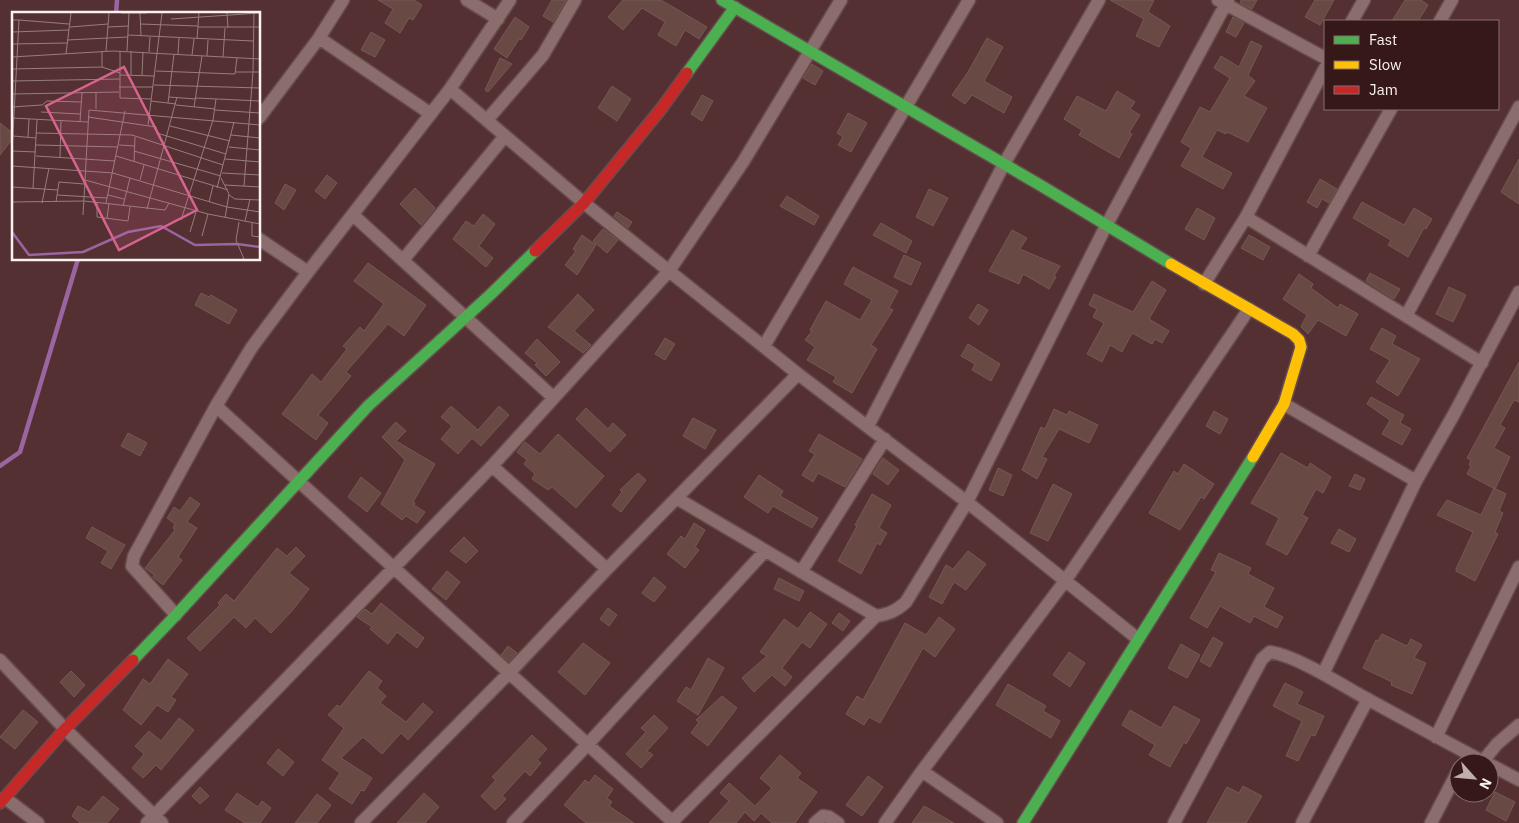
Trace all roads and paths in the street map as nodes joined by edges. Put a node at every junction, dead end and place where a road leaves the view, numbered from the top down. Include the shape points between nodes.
1 (344, 0) edge
2 (467, 0) edge
3 (510, 0) edge
4 (575, 0) edge
5 (722, 0) edge
6 (842, 0) edge
7 (969, 0) edge
8 (1099, 0) edge
9 (1364, 0) edge
10 (1452, 0) edge
11 (1224, 1) edge
12 (735, 8) junction
13 (498, 20) junction
14 (1353, 20) edge
15 (1441, 20) edge
16 (318, 38) junction
17 (811, 52) junction
18 (1324, 57) edge
19 (1324, 70) edge
20 (450, 89) junction
21 (1519, 107) edge
22 (906, 108) junction
23 (1390, 110) edge
24 (431, 114) junction
25 (260, 117) edge
26 (487, 120) junction
27 (505, 136) junction
28 (1004, 164) junction
29 (584, 203) junction
30 (353, 215) junction
31 (1246, 216) junction
32 (1107, 224) junction
33 (260, 240) edge
34 (1308, 256) junction
35 (403, 260) junction
36 (669, 271) junction
37 (308, 272) junction
38 (1204, 284) junction
39 (1519, 292) edge
40 (1249, 308) junction
41 (1406, 316) junction
42 (465, 317) junction
43 (764, 346) junction
44 (1482, 363) junction
45 (798, 374) junction
46 (554, 398) junction
47 (1284, 404) junction
48 (216, 406) junction
49 (868, 426) junction
50 (885, 439) junction
51 (492, 466) junction
52 (298, 481) junction
53 (1416, 481) junction
54 (678, 499) junction
55 (967, 502) junction
56 (765, 551) junction
57 (394, 567) junction
58 (1519, 567) edge
59 (607, 569) junction
60 (802, 572) junction
61 (1065, 581) junction
62 (176, 615) junction
63 (876, 616) junction
64 (1138, 639) junction
65 (0, 660) edge
66 (510, 672) junction
67 (1323, 674) junction
68 (1368, 699) junction
69 (1519, 725) edge
70 (65, 729) junction
71 (1436, 737) junction
72 (588, 744) junction
73 (1457, 753) edge
74 (1492, 753) edge
75 (1499, 770) edge
76 (922, 771) junction
77 (1519, 780) edge
78 (1449, 787) edge
79 (2, 800) edge
80 (154, 820) edge
81 (38, 823) edge
82 (361, 823) edge
83 (513, 823) edge
84 (673, 823) edge
85 (815, 823) edge
86 (838, 823) edge
87 (885, 823) edge
88 (996, 823) edge
89 (1023, 823) edge
90 (1174, 823) edge
91 (1302, 823) edge
92 (1430, 823) edge

1 - 16 street
2 - 13 street
3 - 13 street
4 - 26 street via 543,55
5 - 12 street
6 - 17 street
7 - 22 street
8 - 28 street
9 - 14 street
10 - 15 street
11 - 18 street
11 - 32 street
12 - 17 street
12 - 29 street via 661,109
13 - 20 street
16 - 24 street
16 - 25 street
17 - 22 street
17 - 36 street via 743,162
19 - 31 street
20 - 24 street
20 - 26 street
21 - 41 street
22 - 28 street
22 - 43 street
23 - 34 street
24 - 30 street
26 - 27 street
27 - 29 street
27 - 35 street
28 - 32 street
28 - 49 street
29 - 36 street
29 - 42 street
30 - 35 street
30 - 37 street
31 - 34 street
31 - 38 street
32 - 38 street
32 - 55 street
33 - 37 street
34 - 41 street
35 - 42 street
36 - 43 street
36 - 46 street
37 - 48 street via 252,347
38 - 40 street
39 - 44 street
40 - 47 street via 1299,340 1299,358
40 - 61 street
41 - 44 street
42 - 46 street
42 - 52 street via 368,406
43 - 45 street
44 - 53 street
45 - 49 street
45 - 54 street
46 - 51 street
47 - 53 street
47 - 64 street
48 - 52 street
48 - 62 street via 134,556 132,566
49 - 50 street
50 - 55 street
50 - 60 street
51 - 57 street
51 - 59 street
52 - 57 street
52 - 62 street
53 - 67 street
54 - 56 street
54 - 59 street
55 - 61 street
55 - 63 street via 906,602 898,610
56 - 60 street
56 - 72 street
57 - 66 street
57 - 80 street
58 - 71 street
59 - 66 street
60 - 63 street
61 - 64 street
61 - 76 street
62 - 70 street
63 - 84 street
64 - 89 street
65 - 70 street
66 - 72 street
66 - 82 street
67 - 68 street
67 - 90 street via 1280,654 1270,652 1262,659
68 - 71 street
68 - 91 street
69 - 74 street via 1497,744
70 - 79 street
70 - 80 street
71 - 73 street
72 - 83 street
72 - 84 street
75 - 77 street
76 - 87 street
76 - 88 street
78 - 92 street
79 - 81 street
85 - 86 street via 823,816

